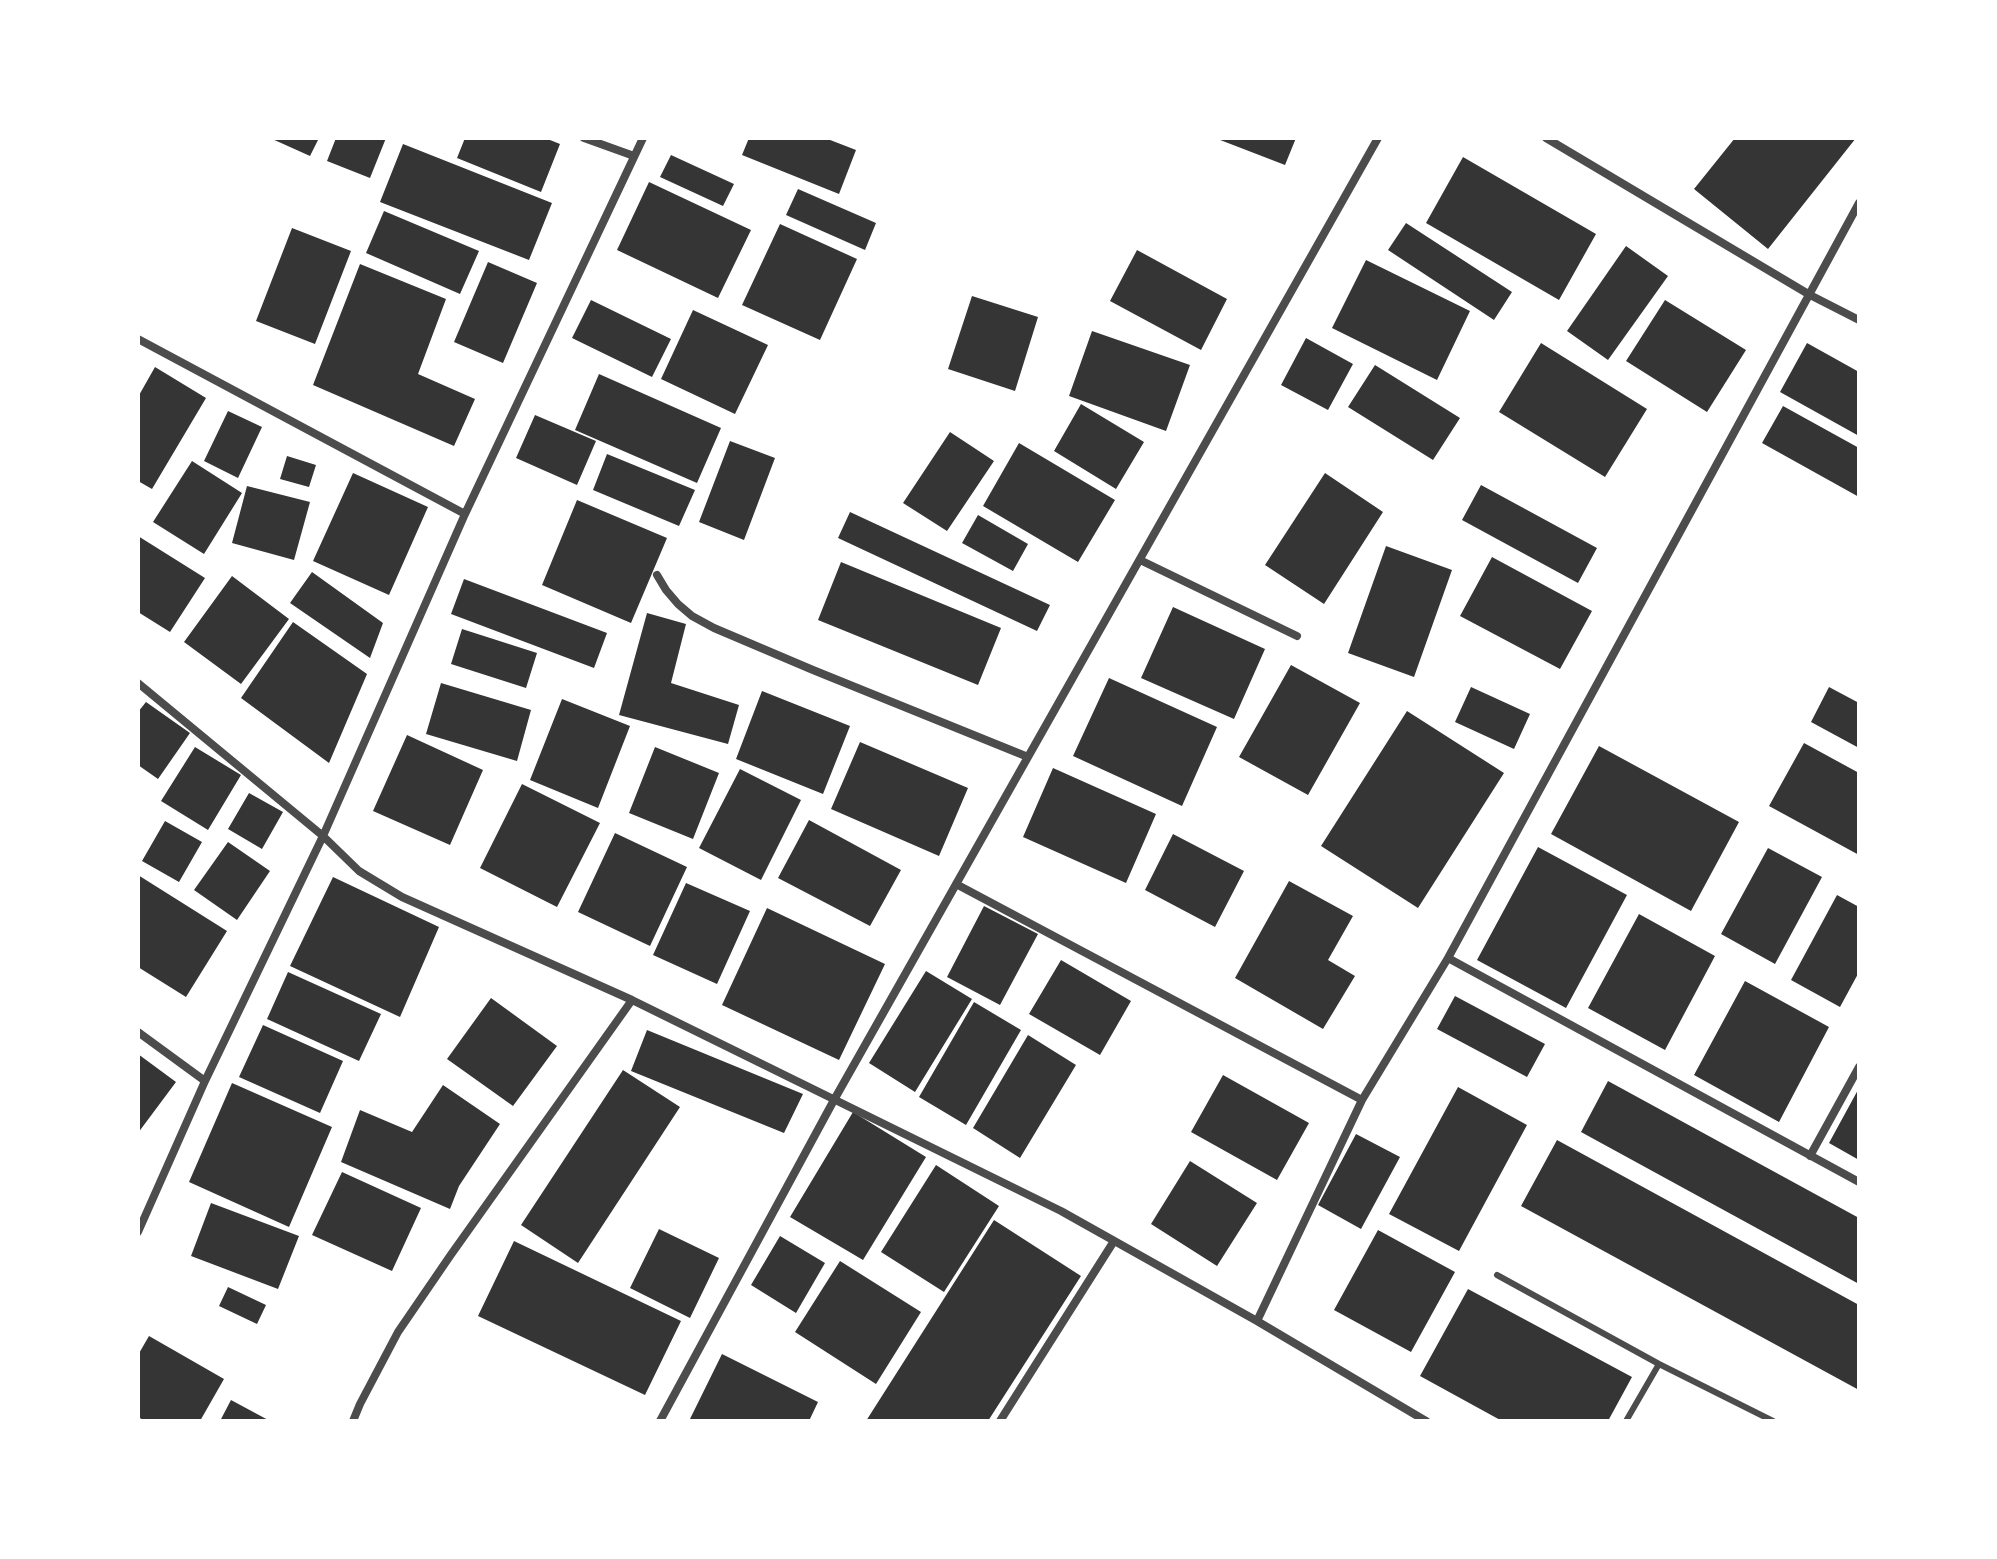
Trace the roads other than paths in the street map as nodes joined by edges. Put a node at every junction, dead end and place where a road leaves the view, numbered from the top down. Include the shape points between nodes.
1 (584, 138) edge
2 (643, 138) edge
3 (1378, 138) edge
4 (1546, 138) edge
5 (634, 156) junction
6 (1859, 203) edge
7 (1810, 295) junction
8 (1859, 320) edge
9 (138, 339) edge
10 (465, 514) junction
11 (1140, 560) junction
12 (657, 575) dead end
13 (1297, 636) dead end
14 (138, 683) edge
15 (1028, 757) junction
16 (323, 836) junction
17 (956, 884) junction
18 (1448, 958) junction
19 (632, 1000) junction
20 (138, 1032) edge
21 (1859, 1067) edge
22 (205, 1081) junction
23 (834, 1100) junction
24 (1362, 1100) junction
25 (1810, 1156) junction
26 (1859, 1182) edge
27 (138, 1232) edge
28 (1114, 1241) junction
29 (1497, 1275) dead end
30 (1257, 1321) junction
31 (1659, 1364) junction
32 (353, 1421) edge
33 (660, 1421) edge
34 (1000, 1421) edge
35 (1426, 1421) edge
36 (1626, 1421) edge
37 (1773, 1421) edge

1 - 5 street
2 - 5 street
3 - 11 street
4 - 7 street
5 - 10 street
6 - 7 street
7 - 8 street
7 - 18 street
9 - 10 street
10 - 16 street
11 - 13 street
11 - 15 street
12 - 15 street via 678,604 714,628
14 - 16 street
15 - 17 street
16 - 19 street via 359,871 402,897
16 - 22 street
17 - 23 street
17 - 24 street
18 - 24 street
18 - 25 street
19 - 23 street
19 - 32 street via 398,1332
20 - 22 street
21 - 25 street
22 - 27 street
23 - 28 street
23 - 33 street
24 - 30 street
25 - 26 street
28 - 30 street
28 - 34 street
29 - 31 lane
30 - 35 street
31 - 36 lane
31 - 37 lane

